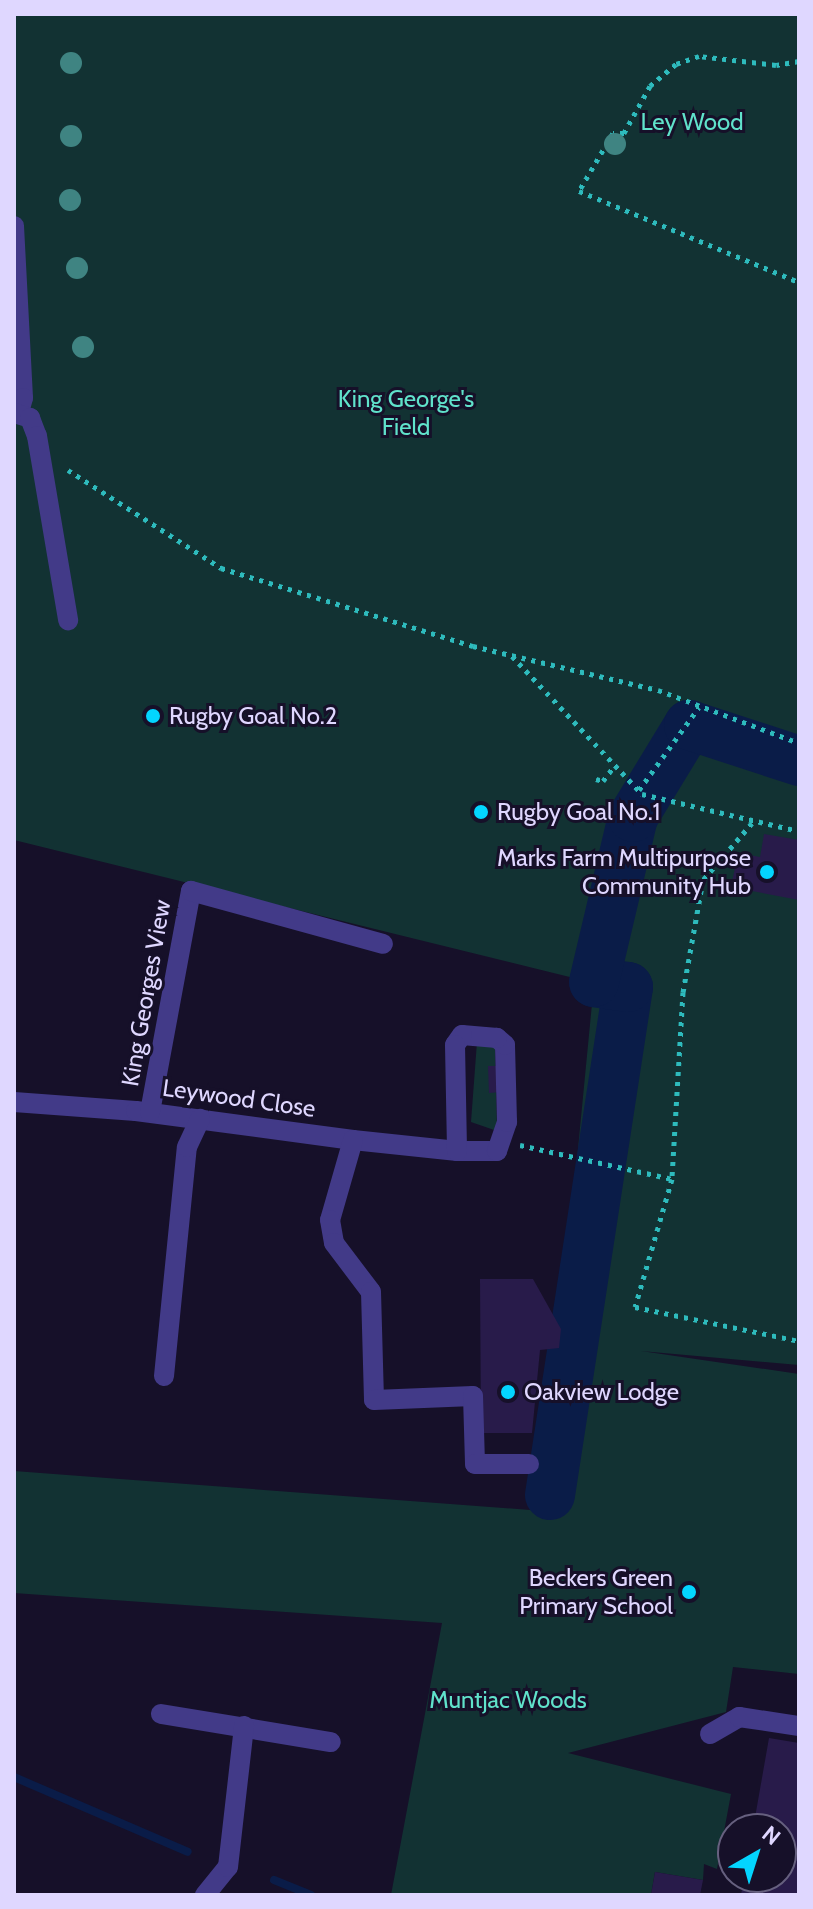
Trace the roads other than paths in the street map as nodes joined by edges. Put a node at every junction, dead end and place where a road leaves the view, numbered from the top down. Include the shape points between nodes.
1 (14, 226) edge
2 (16, 413) edge
3 (68, 620) dead end
4 (383, 944) dead end
5 (14, 1102) edge
6 (150, 1112) junction
7 (200, 1119) junction
8 (353, 1140) junction
9 (457, 1151) junction
10 (164, 1376) dead end
11 (529, 1464) dead end
12 (161, 1714) dead end
13 (244, 1726) junction
14 (799, 1726) edge
15 (710, 1734) dead end
16 (331, 1742) dead end
17 (205, 1895) edge

1 - 2 street via 23,398
2 - 3 street via 30,418 40,452
4 - 6 street, King Georges View via 191,891
5 - 6 street, Leywood Close
6 - 7 street, Leywood Close
7 - 8 street, Leywood Close
7 - 10 street via 187,1147
8 - 9 street, Leywood Close
8 - 11 street via 330,1220 334,1243 371,1292 374,1400 473,1396 475,1464
9 - 9 street, Leywood Close via 497,1151 504,1141 505,1045 479,1033 462,1035 455,1045
12 - 13 street
13 - 16 street
13 - 17 street via 228,1867
14 - 15 street via 739,1717

